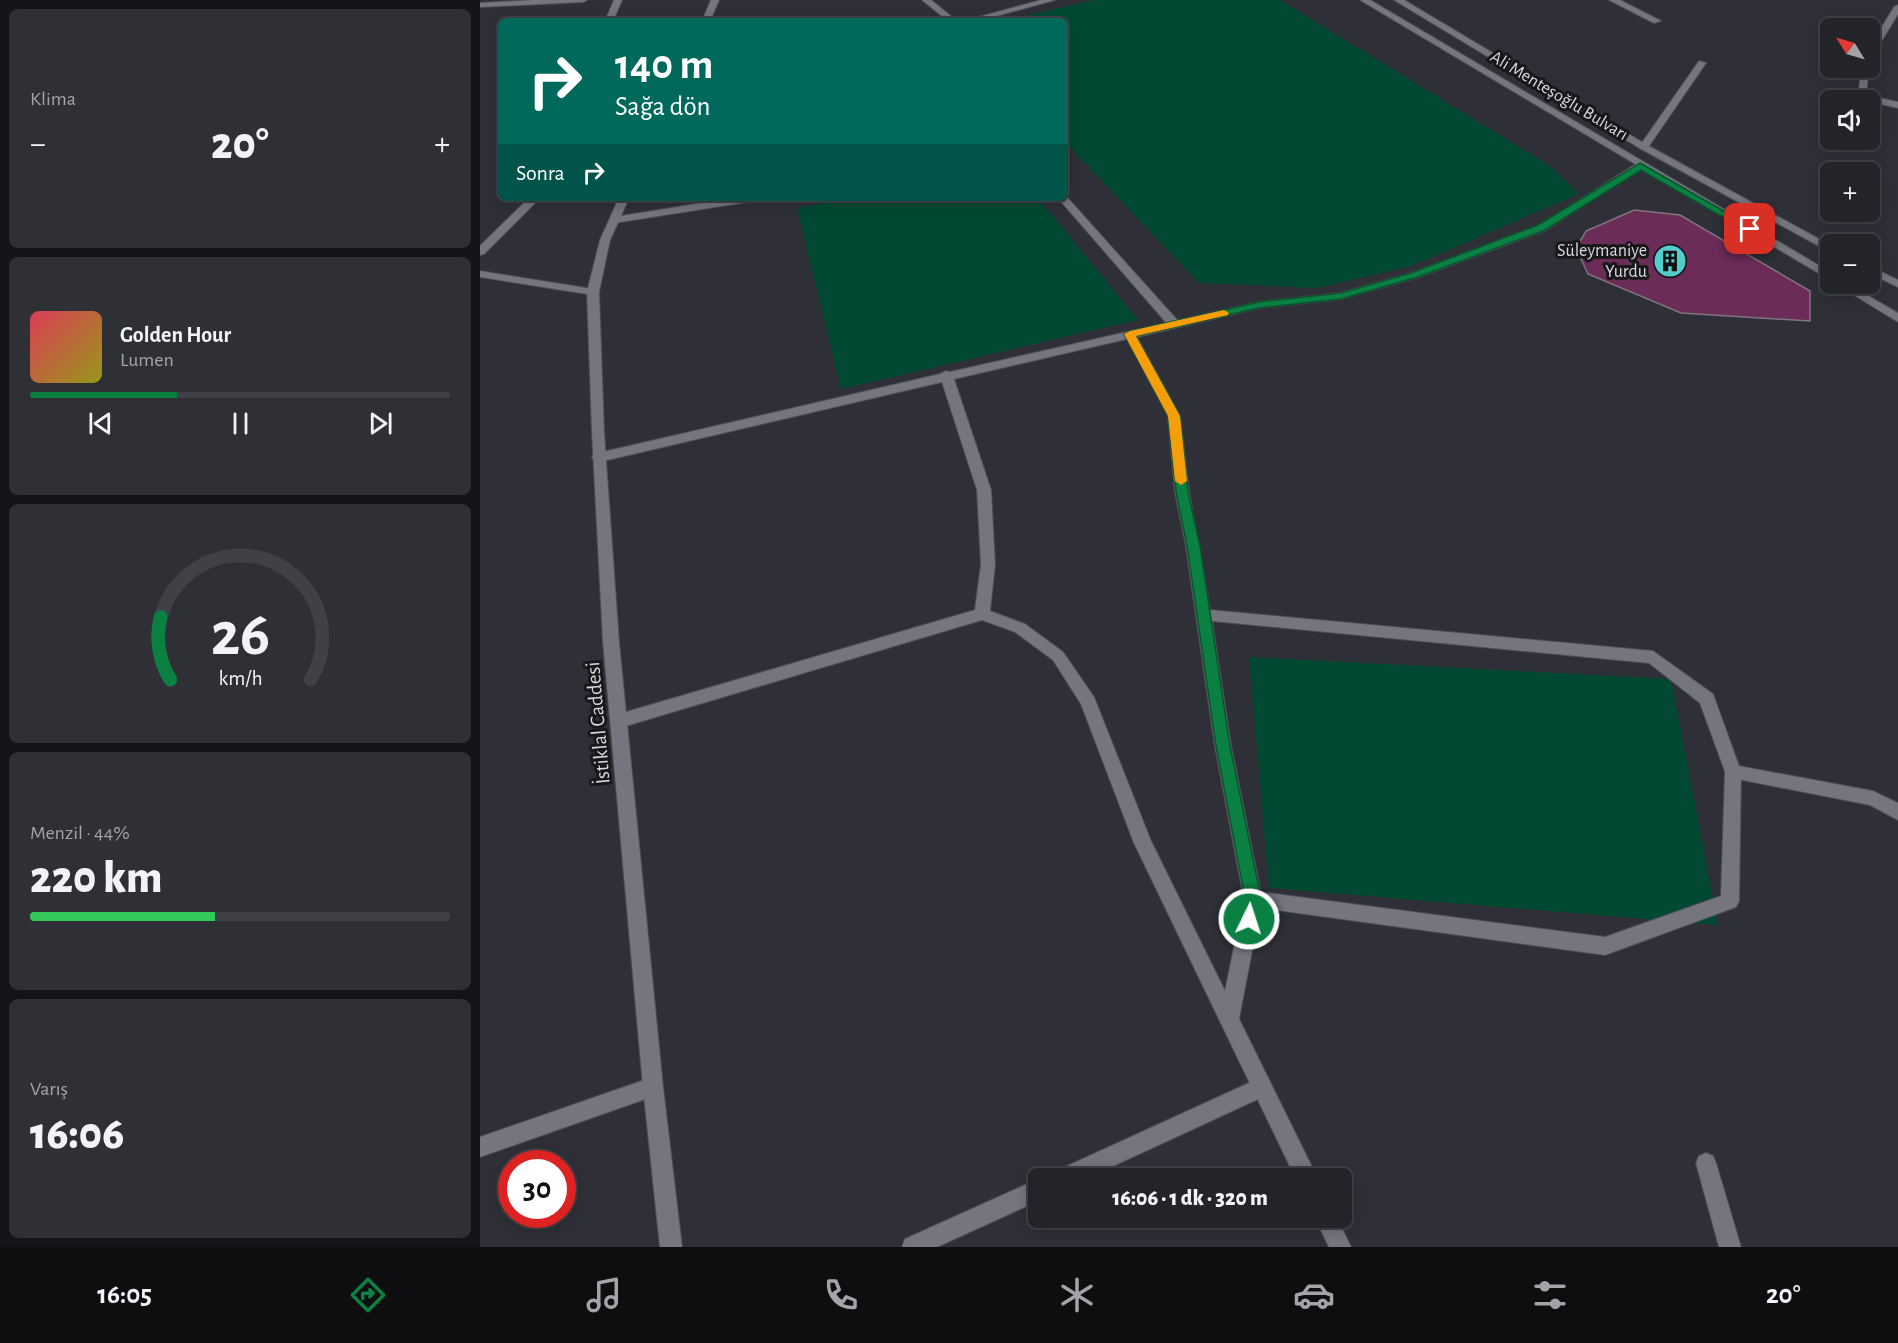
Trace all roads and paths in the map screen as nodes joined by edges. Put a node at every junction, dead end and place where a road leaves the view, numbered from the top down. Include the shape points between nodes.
1 (583, 0) edge
2 (618, 0) edge
3 (715, 0) edge
4 (926, 0) edge
5 (1051, 0) edge
6 (1364, 0) edge
7 (1398, 0) edge
8 (1612, 0) edge
9 (1889, 0) edge
10 (481, 2) edge
11 (1898, 5) edge
12 (610, 18) edge
13 (706, 18) edge
14 (949, 18) edge
15 (980, 18) edge
16 (1657, 21) dead end
17 (1880, 36) edge
18 (1702, 63) dead end
19 (1864, 78) edge
20 (1898, 105) edge
21 (1644, 147) junction
22 (1640, 166) junction
23 (532, 201) edge
24 (623, 201) edge
25 (734, 201) edge
26 (1066, 201) edge
27 (614, 220) junction
28 (1820, 244) edge
29 (480, 252) edge
30 (1820, 271) edge
31 (480, 274) edge
32 (1880, 275) edge
33 (1898, 284) edge
34 (593, 292) junction
35 (1858, 294) edge
36 (1898, 318) edge
37 (1174, 324) junction
38 (1130, 334) junction
39 (946, 375) junction
40 (599, 457) junction
41 (982, 614) junction
42 (1203, 615) junction
43 (619, 721) junction
44 (1733, 772) junction
45 (1898, 812) edge
46 (1253, 898) junction
47 (1229, 1019) junction
48 (653, 1087) junction
49 (1262, 1087) junction
50 (480, 1147) edge
51 (1706, 1162) dead end
52 (1085, 1168) edge
53 (1302, 1168) edge
54 (1028, 1195) edge
55 (1331, 1228) edge
56 (671, 1247) edge
57 (913, 1247) edge
58 (1340, 1247) edge
59 (1730, 1247) edge

1 - 10 street
2 - 12 street
3 - 13 street
4 - 14 street
5 - 15 street
6 - 22 street, Ali Menteşoğlu Bulvarı
7 - 21 street, Ali Menteşoğlu Bulvarı
8 - 16 street
9 - 11 street
11 - 17 street
18 - 21 street
19 - 20 street via 1861,97
21 - 28 street, Ali Menteşoğlu Bulvarı
22 - 30 street, Ali Menteşoğlu Bulvarı
22 - 37 street via 1542,228 1415,275 1341,296 1259,305
23 - 29 street
24 - 27 street, İstiklal Caddesi
25 - 27 street
26 - 37 street
27 - 34 street, İstiklal Caddesi via 605,240
31 - 34 street
32 - 33 street
34 - 40 street, İstiklal Caddesi
35 - 36 street
37 - 38 street
38 - 39 street
38 - 42 street via 1174,416 1182,492
39 - 40 street
39 - 41 street via 984,490 988,564
40 - 43 street, İstiklal Caddesi
41 - 43 street
41 - 47 street via 1020,628 1058,656 1088,702 1143,843
42 - 44 street via 1653,657 1707,699
42 - 46 street via 1223,746
43 - 48 street, İstiklal Caddesi
44 - 45 street via 1873,798
44 - 46 street via 1730,900 1605,946
46 - 47 street
47 - 49 street
48 - 50 street
48 - 56 street, İstiklal Caddesi
49 - 52 street
49 - 53 street
51 - 59 street
54 - 57 street
55 - 58 street

